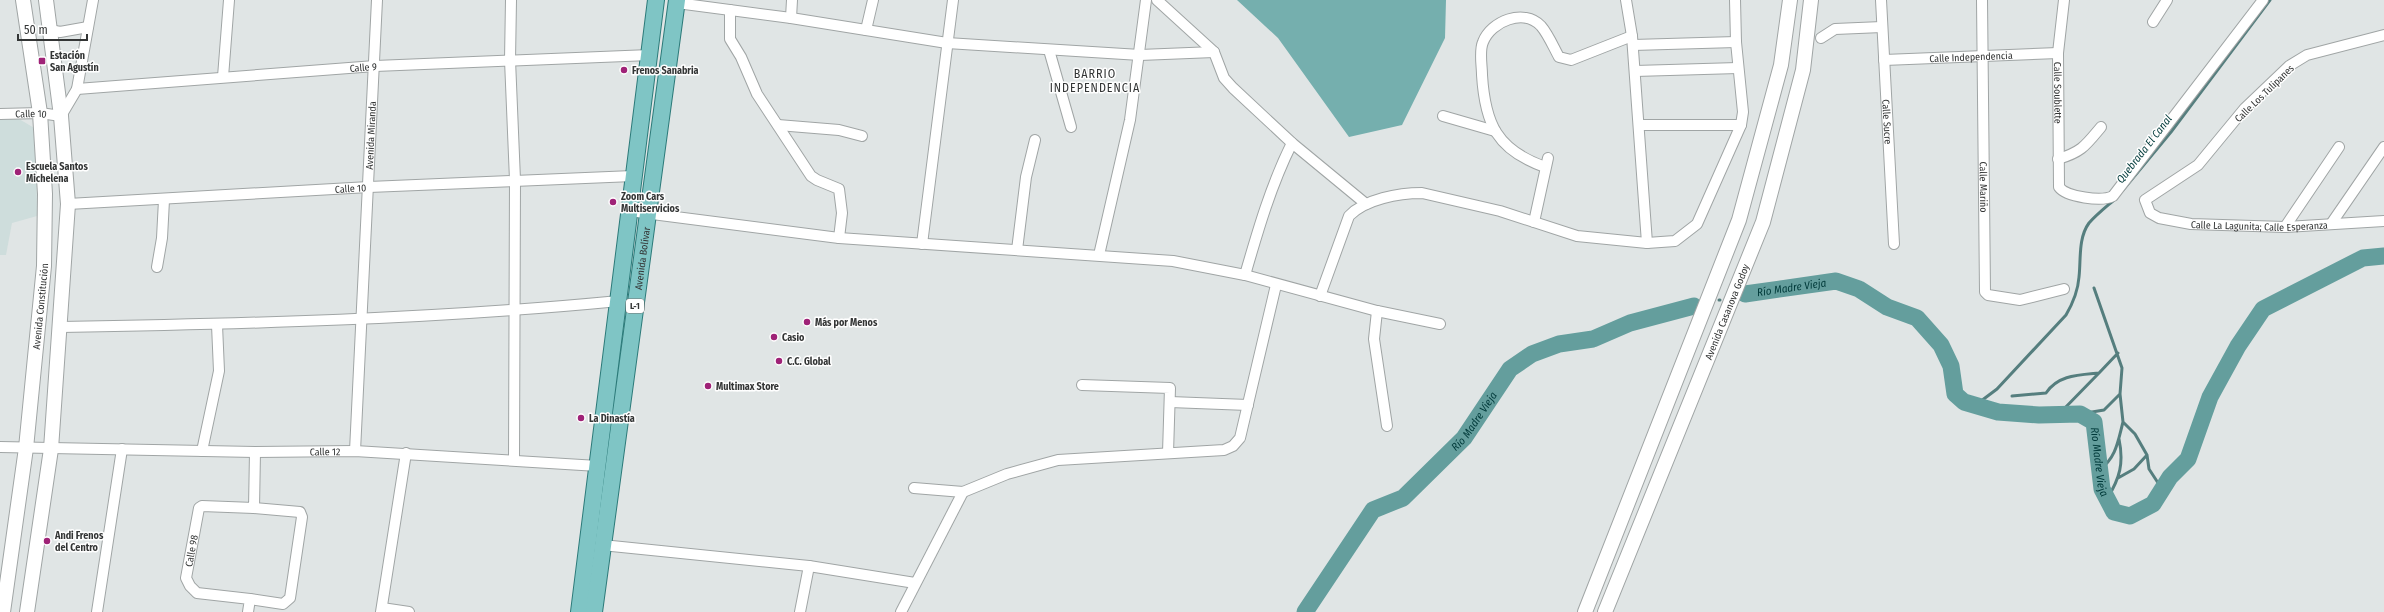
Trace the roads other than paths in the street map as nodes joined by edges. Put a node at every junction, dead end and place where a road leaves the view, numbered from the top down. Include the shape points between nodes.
1 (23, 0) edge
2 (46, 0) edge
3 (93, 0) edge
4 (229, 0) edge
5 (377, 0) edge
6 (512, 0) edge
7 (656, 0) edge
8 (792, 0) edge
9 (873, 0) edge
10 (953, 0) edge
11 (1146, 0) edge
12 (1157, 0) edge
13 (1626, 0) edge
14 (1735, 0) edge
15 (1790, 0) edge
16 (1811, 0) edge
17 (1881, 0) edge
18 (1982, 0) edge
19 (2064, 0) edge
20 (2167, 0) edge
21 (2263, 0) edge
22 (677, 2) edge
23 (730, 10) junction
24 (791, 18) junction
25 (2153, 22) dead end
26 (88, 27) junction
27 (1882, 27) junction
28 (50, 30) junction
29 (866, 30) junction
30 (2384, 35) edge
31 (1821, 38) dead end
32 (1633, 40) junction
33 (1736, 42) junction
34 (947, 43) junction
35 (1049, 50) junction
36 (1214, 52) junction
37 (2058, 53) junction
38 (650, 55) junction
39 (1140, 56) junction
40 (1983, 57) junction
41 (510, 60) junction
42 (1884, 60) junction
43 (375, 66) junction
44 (1738, 68) junction
45 (1635, 71) junction
46 (223, 77) junction
47 (77, 89) junction
48 (40, 113) junction
49 (0, 114) edge
50 (61, 116) junction
51 (1443, 116) dead end
52 (778, 125) junction
53 (1639, 125) junction
54 (1741, 125) junction
55 (1071, 127) dead end
56 (2101, 127) dead end
57 (1495, 131) junction
58 (862, 136) dead end
59 (1036, 140) dead end
60 (1292, 143) junction
61 (2339, 147) dead end
62 (2384, 147) edge
63 (2058, 159) junction
64 (633, 176) junction
65 (515, 180) junction
66 (369, 187) junction
67 (164, 200) junction
68 (2145, 200) joint
69 (68, 204) junction
70 (1366, 204) junction
71 (629, 211) junction
72 (647, 213) junction
73 (2382, 219) edge
74 (1534, 222) junction
75 (2331, 224) junction
76 (2285, 227) junction
77 (839, 238) junction
78 (1647, 243) junction
79 (922, 244) junction
80 (1894, 244) dead end
81 (1017, 250) junction
82 (1099, 255) junction
83 (157, 267) dead end
84 (1245, 275) junction
85 (1276, 285) junction
86 (2064, 289) dead end
87 (1320, 296) junction
88 (619, 301) junction
89 (514, 311) junction
90 (1377, 311) junction
91 (361, 319) junction
92 (1440, 324) dead end
93 (217, 325) junction
94 (61, 327) junction
95 (1082, 385) dead end
96 (1170, 402) junction
97 (1248, 405) junction
98 (1387, 426) dead end
99 (0, 447) edge
100 (26, 448) junction
101 (51, 449) junction
102 (122, 449) junction
103 (202, 451) junction
104 (356, 451) junction
105 (255, 452) junction
106 (406, 453) junction
107 (1168, 453) junction
108 (514, 460) junction
109 (598, 466) junction
110 (914, 488) dead end
111 (963, 492) junction
112 (254, 508) junction
113 (602, 545) junction
114 (809, 566) junction
115 (915, 583) junction
116 (250, 599) junction
117 (382, 610) edge
118 (3, 612) edge
119 (27, 612) edge
120 (97, 612) edge
121 (248, 612) edge
122 (409, 612) edge
123 (579, 612) edge
124 (594, 612) edge
125 (800, 612) edge
126 (901, 612) edge
127 (1585, 612) edge
128 (1606, 612) edge

1 - 48 street, Avenida Constitución
2 - 28 street, Avenida Constitución
3 - 26 street
4 - 46 street
5 - 43 street, Avenida Miranda
6 - 41 street
7 - 38 main road, Avenida Bolívar / L-1
8 - 24 street
9 - 29 street
10 - 34 street
11 - 39 street
12 - 36 street
13 - 32 street
14 - 33 street
15 - 127 street, Avenida Casanova Godoy via 1781,65 1739,220
16 - 128 street, Avenida Casanova Godoy via 1803,70 1762,222
17 - 27 street, Calle Sucre
18 - 40 street, Calle Mariño
19 - 37 street, Calle Soublette
20 - 25 street
21 - 63 street, Calle Soublette via 2113,196 2102,200 2062,192 2059,186
22 - 23 street
22 - 72 main road, Avenida Bolívar / L-1
23 - 24 street
23 - 52 street via 730,40 741,57 757,94
24 - 29 street
26 - 28 street via 66,31
26 - 47 street
27 - 31 street via 1835,29
27 - 42 street, Calle Sucre
28 - 50 street, Avenida Constitución
29 - 34 street
30 - 68 street, Calle Los Tulipanes via 2307,55 2289,66 2245,108 2198,165
32 - 33 street
32 - 45 street
32 - 57 street via 1571,60 1563,60 1541,26 1533,20 1514,18 1501,22 1490,31 1482,48 1486,106
33 - 44 street
34 - 35 street
34 - 79 street
35 - 39 street
35 - 55 street
36 - 39 street
36 - 60 street via 1224,78
37 - 40 street, Calle Independencia
37 - 63 street, Calle Soublette
38 - 41 street, Calle 9
38 - 64 main road, Avenida Bolívar / L-1
39 - 82 street via 1130,120
40 - 42 street, Calle Independencia
40 - 86 street, Calle Mariño via 1985,292 1988,295 2020,300
41 - 43 street, Calle 9
41 - 65 street
42 - 80 street, Calle Sucre
43 - 46 street, Calle 9
43 - 66 street, Avenida Miranda
44 - 45 street
44 - 54 street via 1743,112
45 - 53 street
46 - 47 street, Calle 9
47 - 50 street
48 - 49 street, Calle 10
48 - 50 street, Calle 10
48 - 100 street, Avenida Constitución via 45,194 44,266
50 - 69 street, Avenida Constitución
51 - 57 street
52 - 58 street via 839,130
52 - 77 street via 811,176 839,189 842,213
53 - 54 street
53 - 78 street
54 - 78 street via 1697,224 1675,241
56 - 63 street via 2082,150
57 - 74 street via 1522,158 1546,163
59 - 81 street via 1026,177
60 - 70 street
60 - 84 street via 1261,219
61 - 76 street
62 - 75 street
64 - 65 street, Calle 10
64 - 71 main road, Avenida Bolívar / L-1
65 - 66 street, Calle 10
65 - 89 street
66 - 67 street, Calle 10
66 - 91 street, Avenida Miranda
67 - 69 street, Calle 10
67 - 83 street
68 - 76 street, Calle La Lagunita; Calle Esperanza via 2150,213 2178,223
69 - 94 street, Avenida Constitución
70 - 74 street via 1411,193 1422,193 1500,211
70 - 87 street via 1356,208 1349,216
71 - 72 street
71 - 88 main road, Avenida Bolívar / L-1
72 - 77 street
72 - 113 main road, Avenida Bolívar / L-1
73 - 75 street, Calle La Lagunita; Calle Esperanza
74 - 78 street via 1577,236
75 - 76 street, Calle La Lagunita; Calle Esperanza
77 - 79 street
79 - 81 street
81 - 82 street
82 - 84 street via 1172,261
84 - 85 street
85 - 87 street
85 - 97 street
87 - 90 street
88 - 89 street
88 - 109 main road, Avenida Bolívar / L-1
89 - 91 street
89 - 108 street
90 - 92 street
90 - 98 street via 1374,339
91 - 93 street
91 - 104 street, Avenida Miranda
93 - 94 street
93 - 103 street via 219,372
94 - 101 street, Avenida Constitución
95 - 96 street via 1168,387 1171,390
96 - 97 street
96 - 107 street
97 - 107 street via 1240,438 1233,446 1224,450
99 - 100 street
100 - 101 street, Calle 12
100 - 118 street, Avenida Constitución
101 - 102 street, Calle 12
101 - 119 street, Avenida Constitución
102 - 103 street, Calle 12
102 - 120 street
103 - 105 street, Calle 12
104 - 105 street, Calle 12
104 - 106 street, Calle 12
105 - 112 street
106 - 108 street, Calle 12
106 - 117 street
107 - 111 street via 1058,460 1007,474
108 - 109 street, Calle 12
109 - 123 main road, Avenida Bolívar / L-1
110 - 111 street
111 - 115 street
112 - 116 street, Calle 98 via 300,512 302,517 290,598 283,604
112 - 116 street, Calle 98 via 199,508 186,578 197,593
113 - 114 street
113 - 124 main road, Avenida Bolívar / L-1
114 - 115 street
114 - 125 street
115 - 126 street
116 - 121 street
117 - 122 street

